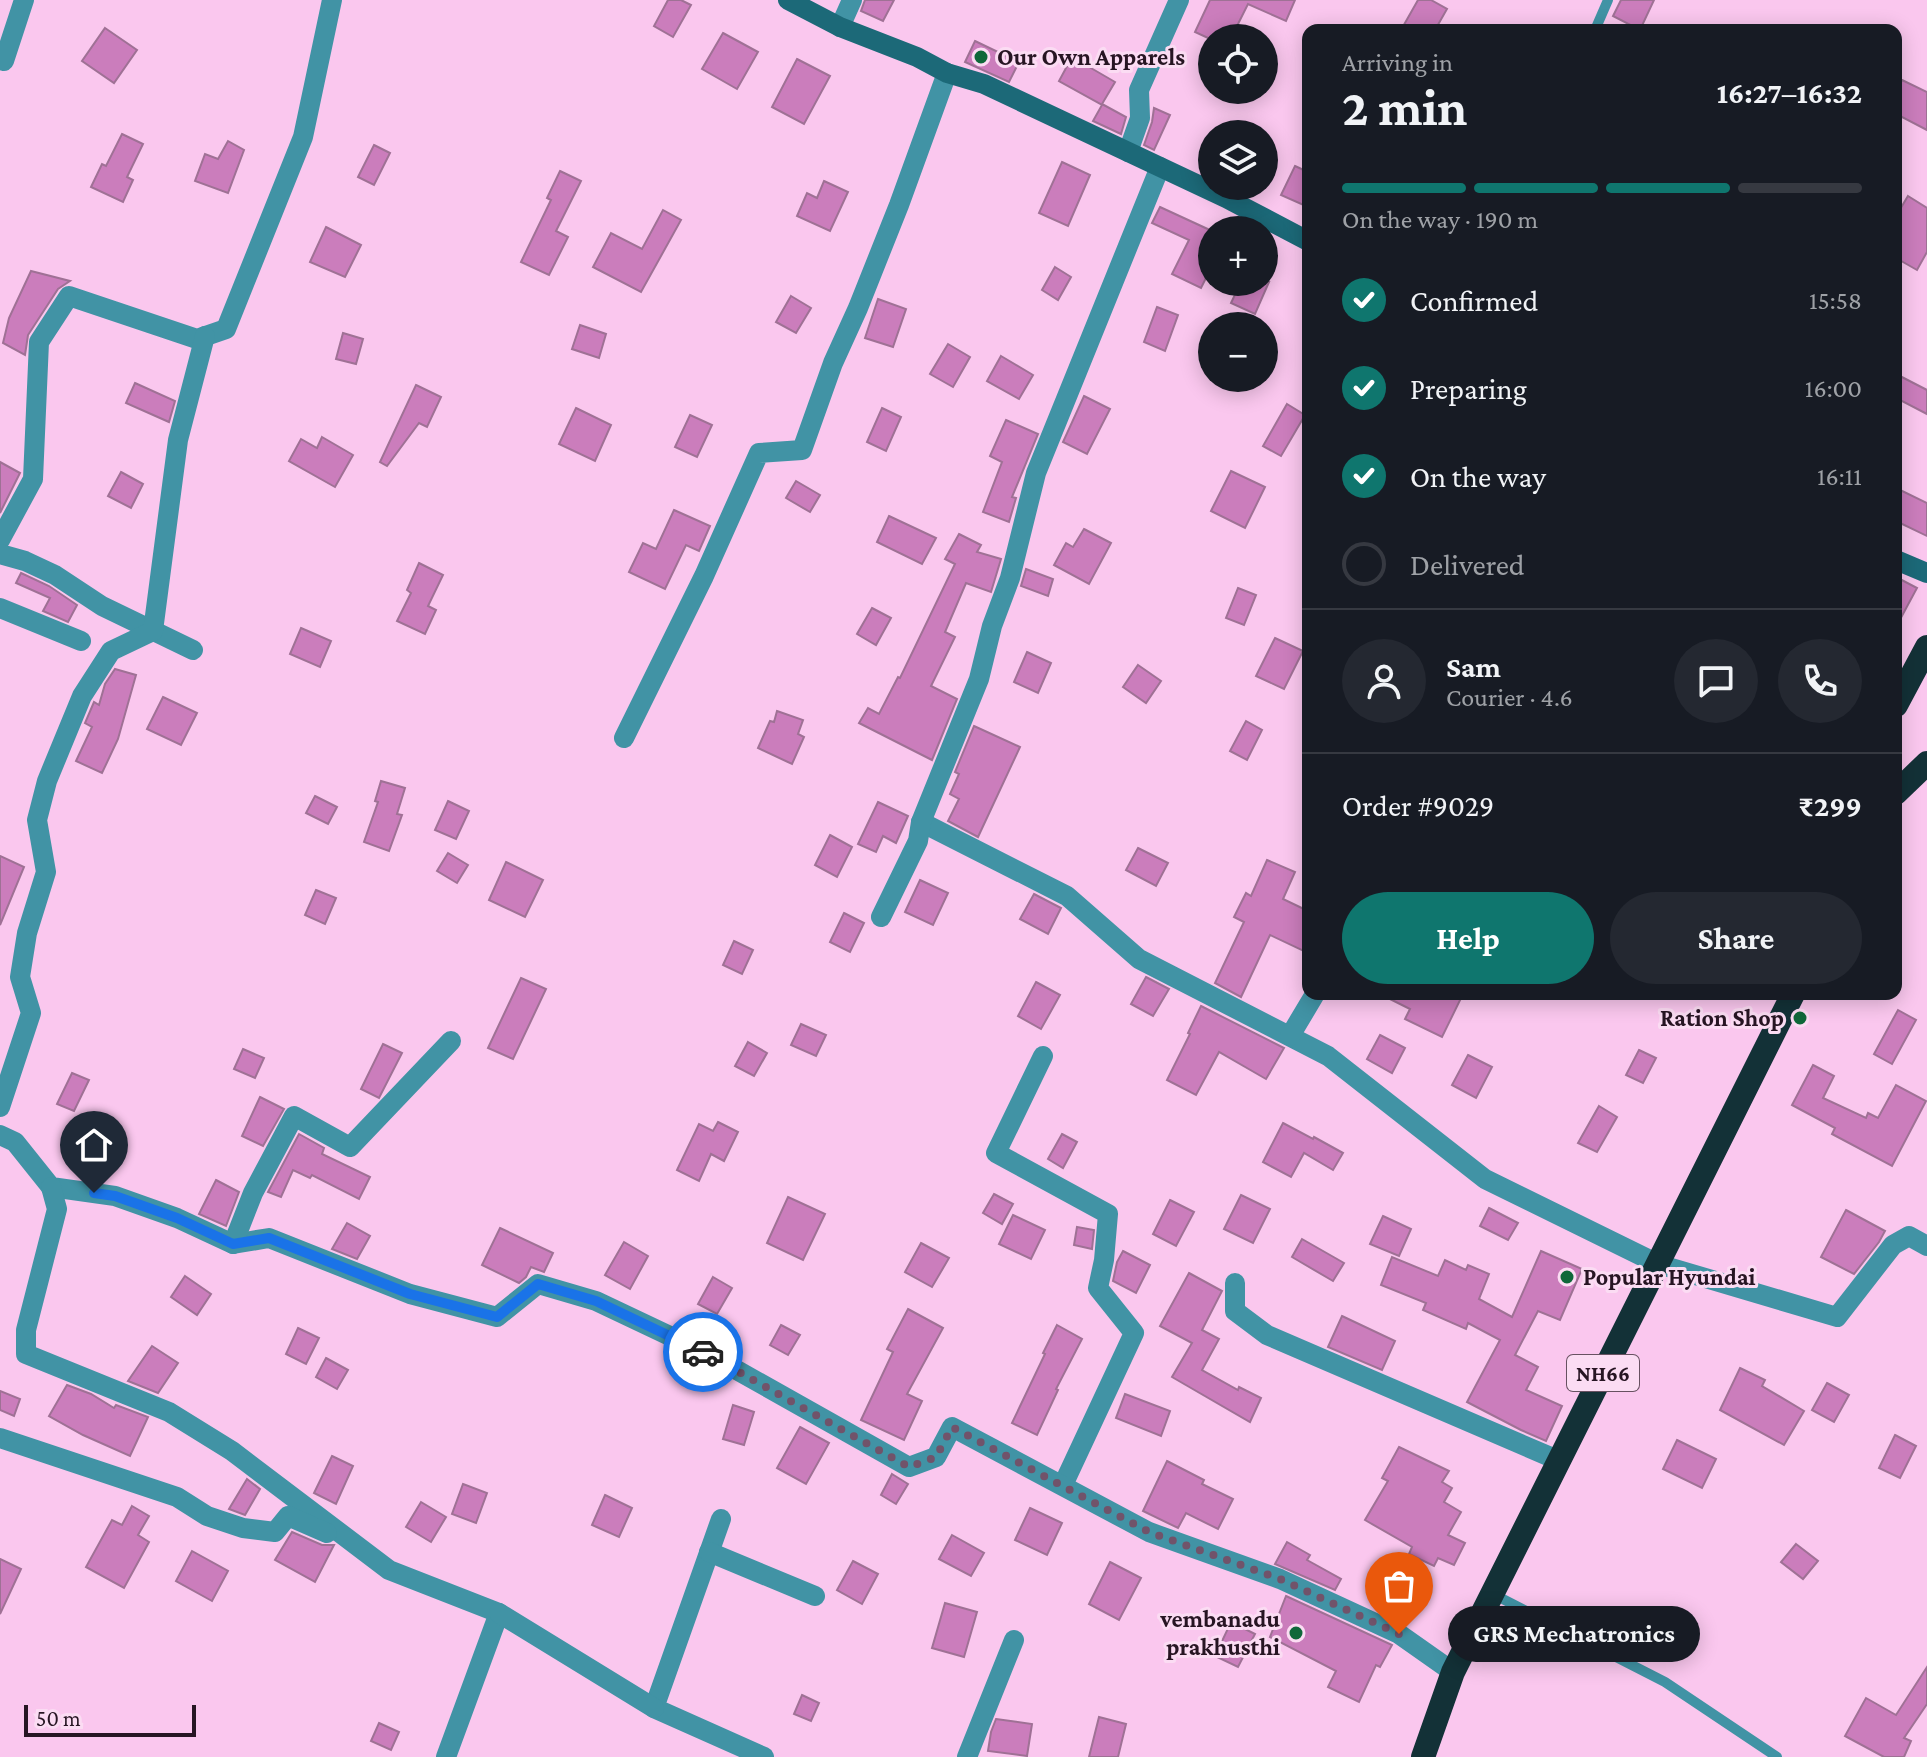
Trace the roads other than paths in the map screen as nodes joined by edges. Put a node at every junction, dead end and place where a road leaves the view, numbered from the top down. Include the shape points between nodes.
1 (24, 0) edge
2 (332, 0) edge
3 (788, 0) edge
4 (852, 0) edge
5 (1179, 0) edge
6 (1608, 0) edge
7 (1598, 24) edge
8 (840, 27) junction
9 (4, 61) dead end
10 (947, 73) junction
11 (1128, 152) junction
12 (1160, 167) junction
13 (1302, 238) edge
14 (205, 336) junction
15 (1, 554) edge
16 (1902, 563) edge
17 (1927, 573) edge
18 (0, 608) edge
19 (153, 631) junction
20 (81, 641) dead end
21 (1927, 647) edge
22 (193, 650) dead end
23 (1902, 694) edge
24 (624, 738) dead end
25 (1927, 763) edge
26 (1902, 787) edge
27 (921, 822) junction
28 (881, 917) dead end
29 (1311, 1000) edge
30 (1790, 1000) edge
31 (1290, 1036) junction
32 (451, 1041) dead end
33 (1043, 1056) dead end
34 (0, 1107) edge
35 (0, 1135) edge
36 (51, 1187) junction
37 (233, 1244) junction
38 (1927, 1246) edge
39 (1658, 1264) junction
40 (1235, 1283) dead end
41 (0, 1438) edge
42 (1560, 1461) junction
43 (1063, 1485) junction
44 (721, 1519) dead end
45 (356, 1545) junction
46 (709, 1552) junction
47 (1493, 1594) junction
48 (815, 1596) dead end
49 (499, 1613) junction
50 (1014, 1640) dead end
51 (1453, 1672) junction
52 (654, 1708) junction
53 (446, 1757) edge
54 (764, 1757) edge
55 (967, 1757) edge
56 (1423, 1757) edge
57 (1777, 1757) edge

1 - 9 street
2 - 14 street via 303,137 226,329
3 - 8 street
4 - 8 street
5 - 11 street via 1139,90 1140,118
6 - 7 lane
8 - 10 street
10 - 11 street via 984,84
10 - 24 street via 802,450 759,453
11 - 12 street
12 - 13 street
12 - 27 street via 1036,473 979,679
14 - 15 street via 197,339 69,296 39,342 33,479
14 - 19 street via 178,440
15 - 19 street via 55,575
16 - 17 street
18 - 20 street
19 - 22 street
19 - 34 street via 111,651 82,696 47,781 37,820 46,872 20,977 31,1013
21 - 23 highway
25 - 26 highway
27 - 28 street via 918,841
27 - 31 street via 1067,896 1139,959
29 - 31 street
30 - 39 highway, NH66
31 - 39 street via 1328,1056 1485,1179
32 - 37 street via 350,1147 294,1116
33 - 43 street via 996,1153 1108,1214 1098,1288 1134,1333
35 - 36 street via 15,1142
36 - 37 street via 115,1196
36 - 45 street via 57,1209 26,1330 26,1354 169,1412 232,1451
37 - 43 street via 269,1238 410,1294 497,1317 538,1284 596,1301 710,1355 909,1467 936,1457 952,1427
38 - 39 street via 1909,1236 1893,1245 1837,1317
39 - 42 highway, NH66
40 - 42 street via 1235,1311 1267,1335
41 - 45 street via 177,1497 207,1516 243,1528 275,1532 288,1516
42 - 47 highway, NH66
43 - 51 street via 1149,1532 1280,1579 1399,1634
44 - 46 street
45 - 49 street via 389,1570
46 - 48 street
46 - 52 street
47 - 51 highway, NH66
47 - 57 lane via 1665,1682
49 - 52 street
49 - 53 street
50 - 55 street
51 - 56 highway, NH66
52 - 54 street

